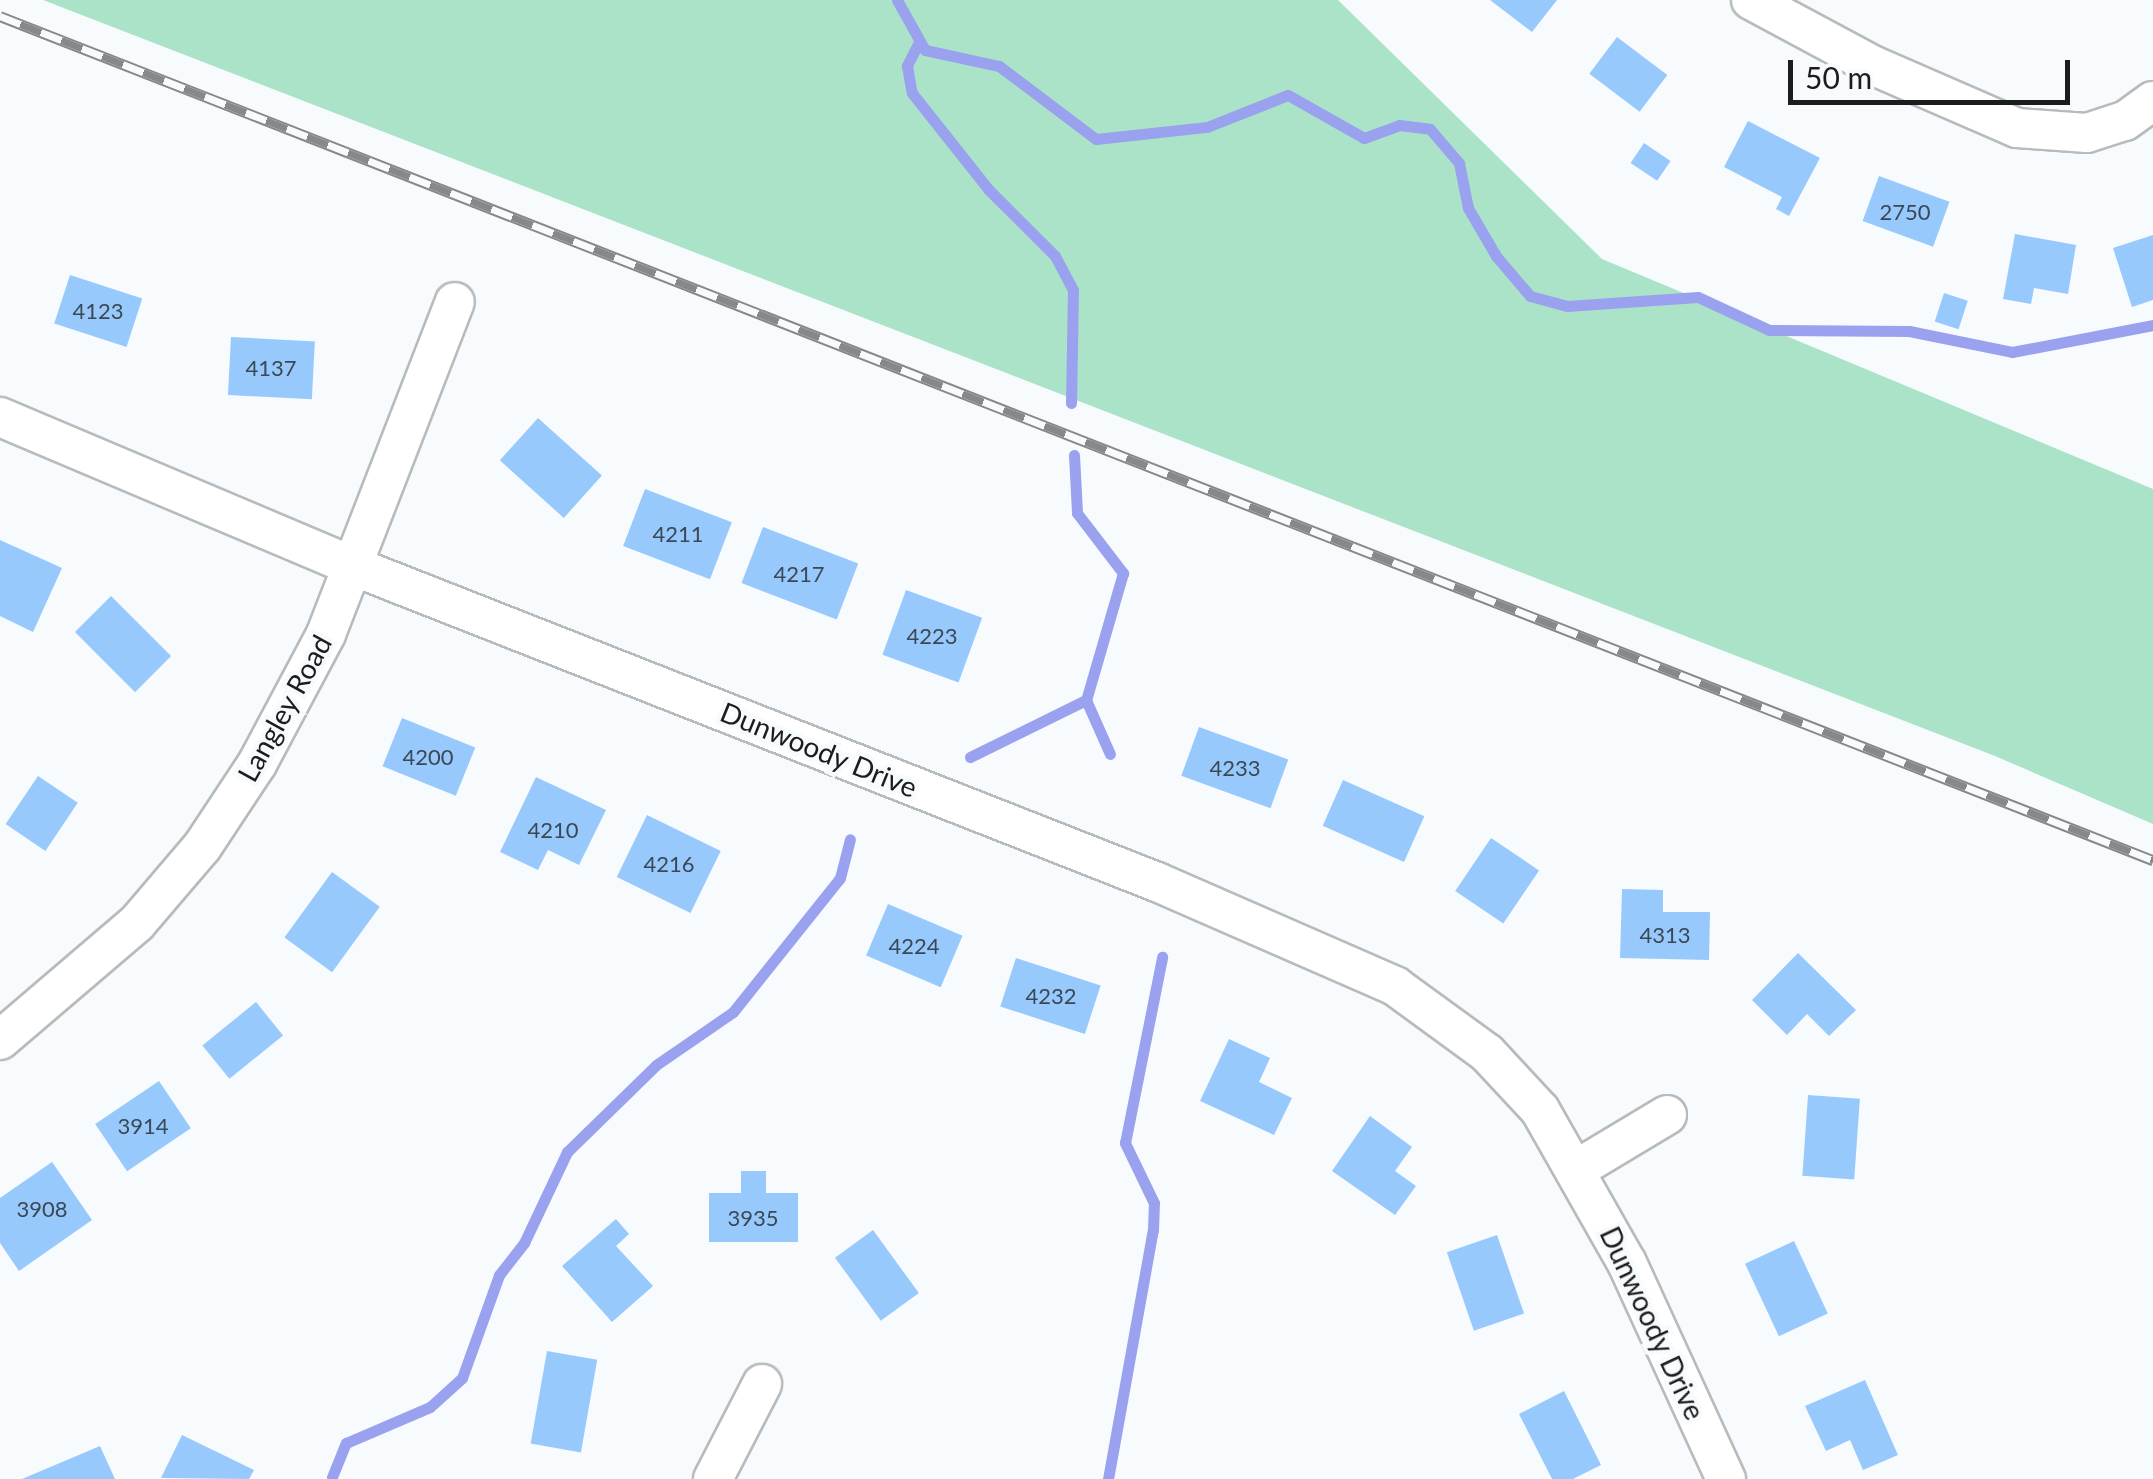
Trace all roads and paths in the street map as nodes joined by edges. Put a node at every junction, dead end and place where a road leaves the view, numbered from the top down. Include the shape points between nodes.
1 (1751, 0) edge
2 (2153, 101) edge
3 (455, 302) dead end
4 (0, 418) edge
5 (353, 566) junction
6 (0, 1040) edge
7 (1666, 1115) dead end
8 (1577, 1169) junction
9 (762, 1384) dead end
10 (713, 1479) edge
11 (1726, 1479) edge

1 - 2 street via 1854,57 2017,128 2088,133
3 - 5 street, Langley Road
4 - 5 street, Dunwoody Drive
5 - 6 street, Langley Road via 326,634 257,764 202,847 137,923
5 - 8 street, Dunwoody Drive via 1174,888 1395,986 1487,1054 1540,1110
7 - 8 street
8 - 11 street, Dunwoody Drive
9 - 10 street

